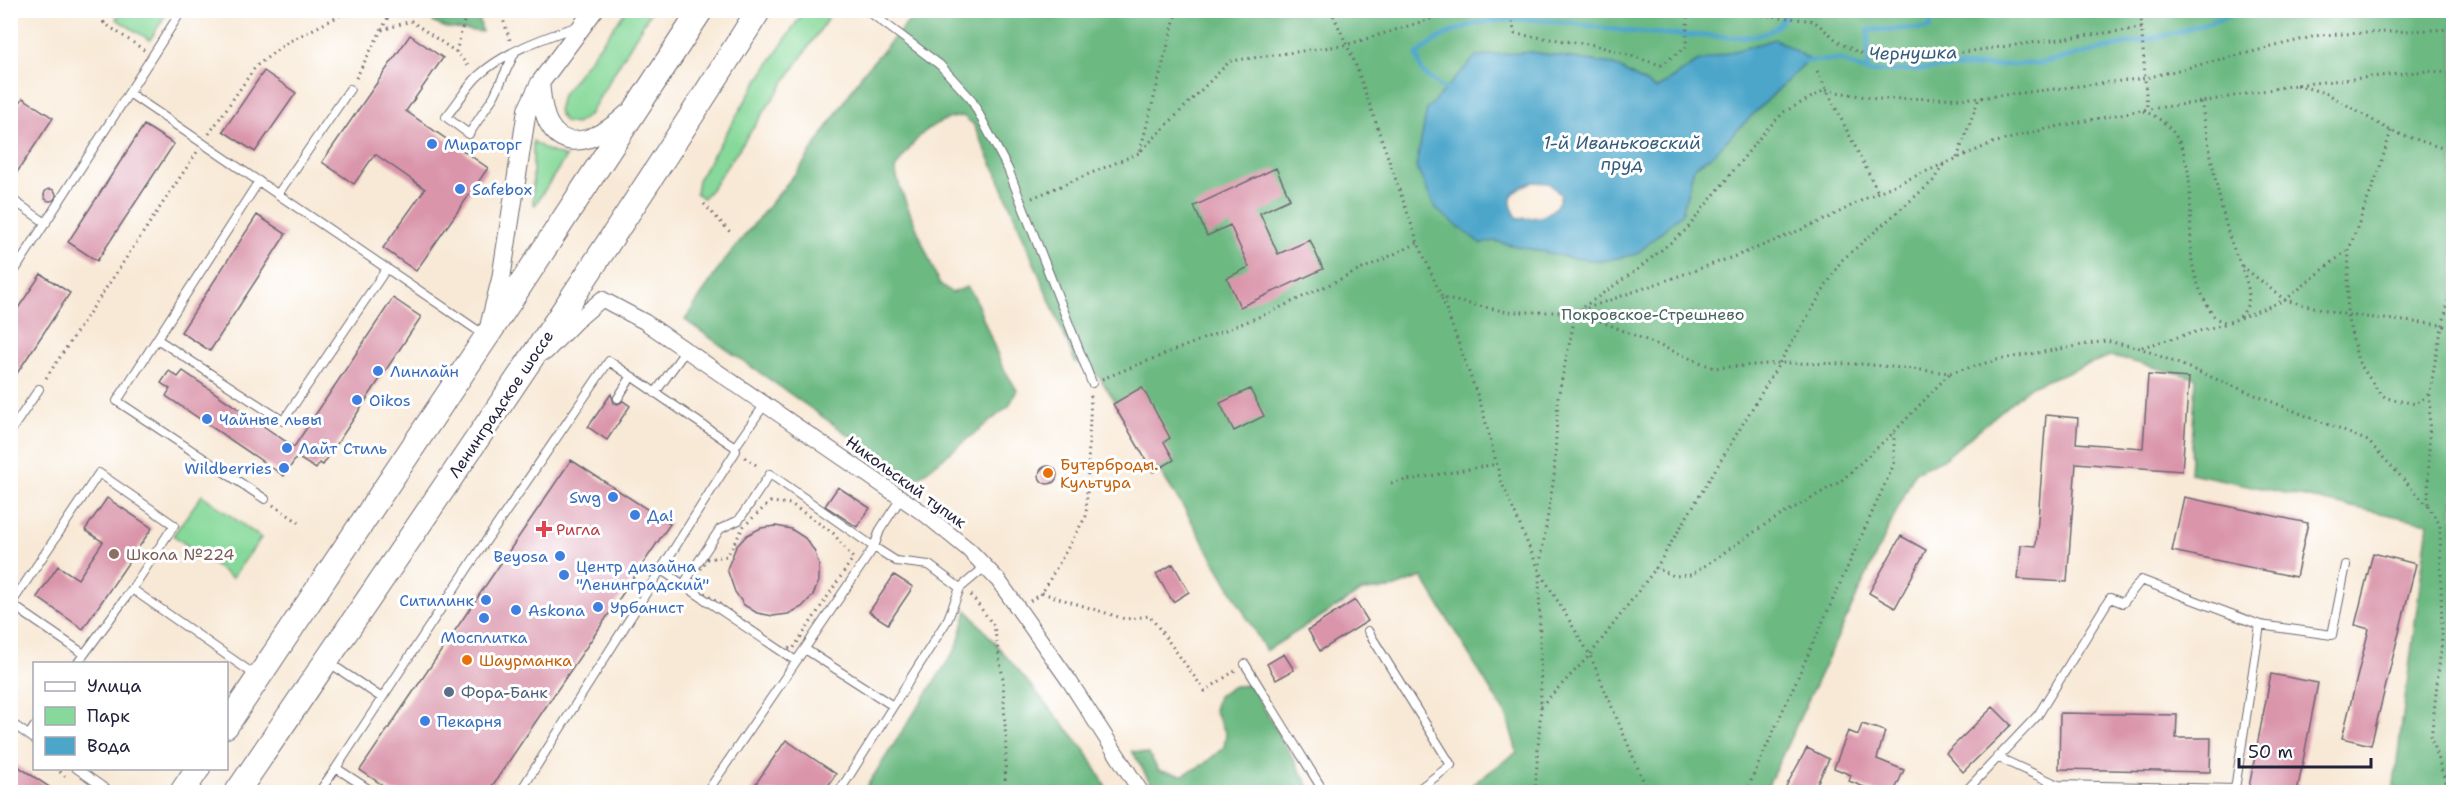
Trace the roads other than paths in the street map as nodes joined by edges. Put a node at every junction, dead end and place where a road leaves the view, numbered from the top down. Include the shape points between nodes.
1 (182, 10) edge
2 (701, 10) edge
3 (759, 10) edge
4 (867, 10) edge
5 (589, 17) edge
6 (515, 52) junction
7 (540, 83) junction
8 (350, 89) road end
9 (129, 93) junction
10 (645, 97) junction
11 (259, 181) junction
12 (278, 194) junction
13 (10, 198) edge
14 (46, 223) junction
15 (387, 268) junction
16 (10, 278) edge
17 (487, 336) junction
18 (157, 339) junction
19 (686, 350) junction
20 (631, 378) junction
21 (516, 382) junction
22 (1092, 383) road end
23 (39, 389) road end
24 (655, 393) junction
25 (618, 398) dead end
26 (765, 404) junction
27 (10, 432) edge
28 (736, 449) junction
29 (901, 498) junction
30 (265, 499) road end
31 (874, 547) junction
32 (2346, 565) dead end
33 (985, 567) junction
34 (660, 569) junction
35 (683, 585) junction
36 (962, 586) junction
37 (132, 589) junction
38 (2260, 625) junction
39 (1368, 631) dead end
40 (805, 649) junction
41 (84, 654) junction
42 (326, 660) junction
43 (796, 661) junction
44 (78, 662) edge
45 (1245, 664) road end
46 (258, 678) junction
47 (382, 698) junction
48 (893, 706) junction
49 (10, 722) edge
50 (228, 723) edge
51 (32, 737) edge
52 (1997, 757) junction
53 (336, 768) junction
54 (79, 770) edge
55 (197, 770) edge
56 (2235, 791) edge
57 (110, 792) edge
58 (182, 792) edge
59 (237, 792) edge
60 (319, 792) edge
61 (373, 792) edge
62 (520, 792) edge
63 (707, 792) edge
64 (839, 792) edge
65 (1141, 792) edge
66 (1324, 792) edge
67 (1415, 792) edge
68 (1965, 792) edge

1 - 9 lane
2 - 10 main road
3 - 21 main road, Ленинградское шоссе via 668,155
4 - 22 lane via 940,65 971,99 1008,169
5 - 6 lane
5 - 7 street
6 - 6 lane via 494,96 469,134 446,117 477,77
7 - 10 street via 549,125 567,139 592,139 616,124
7 - 17 street via 527,110 501,279
8 - 12 lane
9 - 11 lane
9 - 14 lane
10 - 17 main road
11 - 12 lane
11 - 18 lane
12 - 15 lane
13 - 14 lane
14 - 16 lane
15 - 17 lane
15 - 18 lane via 283,421
17 - 46 main road
18 - 30 lane via 117,401
19 - 21 street, Никольский тупик via 631,313 602,299
19 - 24 lane
19 - 26 street, Никольский тупик
20 - 24 lane
20 - 25 lane
20 - 47 lane via 609,361
21 - 42 main road, Ленинградское шоссе
23 - 27 lane
24 - 28 lane
26 - 28 lane
26 - 29 street, Никольский тупик
28 - 34 lane
29 - 31 lane
29 - 33 street, Никольский тупик
31 - 35 lane via 770,474 739,520 720,530
31 - 36 lane via 896,561 929,565
31 - 40 lane
32 - 38 lane via 2332,635
33 - 36 lane
33 - 65 street, Никольский тупик via 1070,682
34 - 35 lane
34 - 62 lane
35 - 43 lane
36 - 48 lane via 948,619
37 - 41 lane
37 - 41 lane via 174,525 99,474 11,604
37 - 46 lane
38 - 52 lane via 2141,580 2123,603 2110,598 2038,715
38 - 56 lane
39 - 67 lane via 1451,765
40 - 43 lane
40 - 48 lane
41 - 44 lane
42 - 47 lane
42 - 59 main road, Ленинградское шоссе
43 - 63 lane
45 - 66 lane
46 - 50 main road
47 - 53 lane
48 - 64 lane
49 - 51 lane
52 - 56 lane via 2058,785
52 - 68 lane
53 - 60 lane
53 - 61 lane
54 - 57 lane
55 - 58 main road

